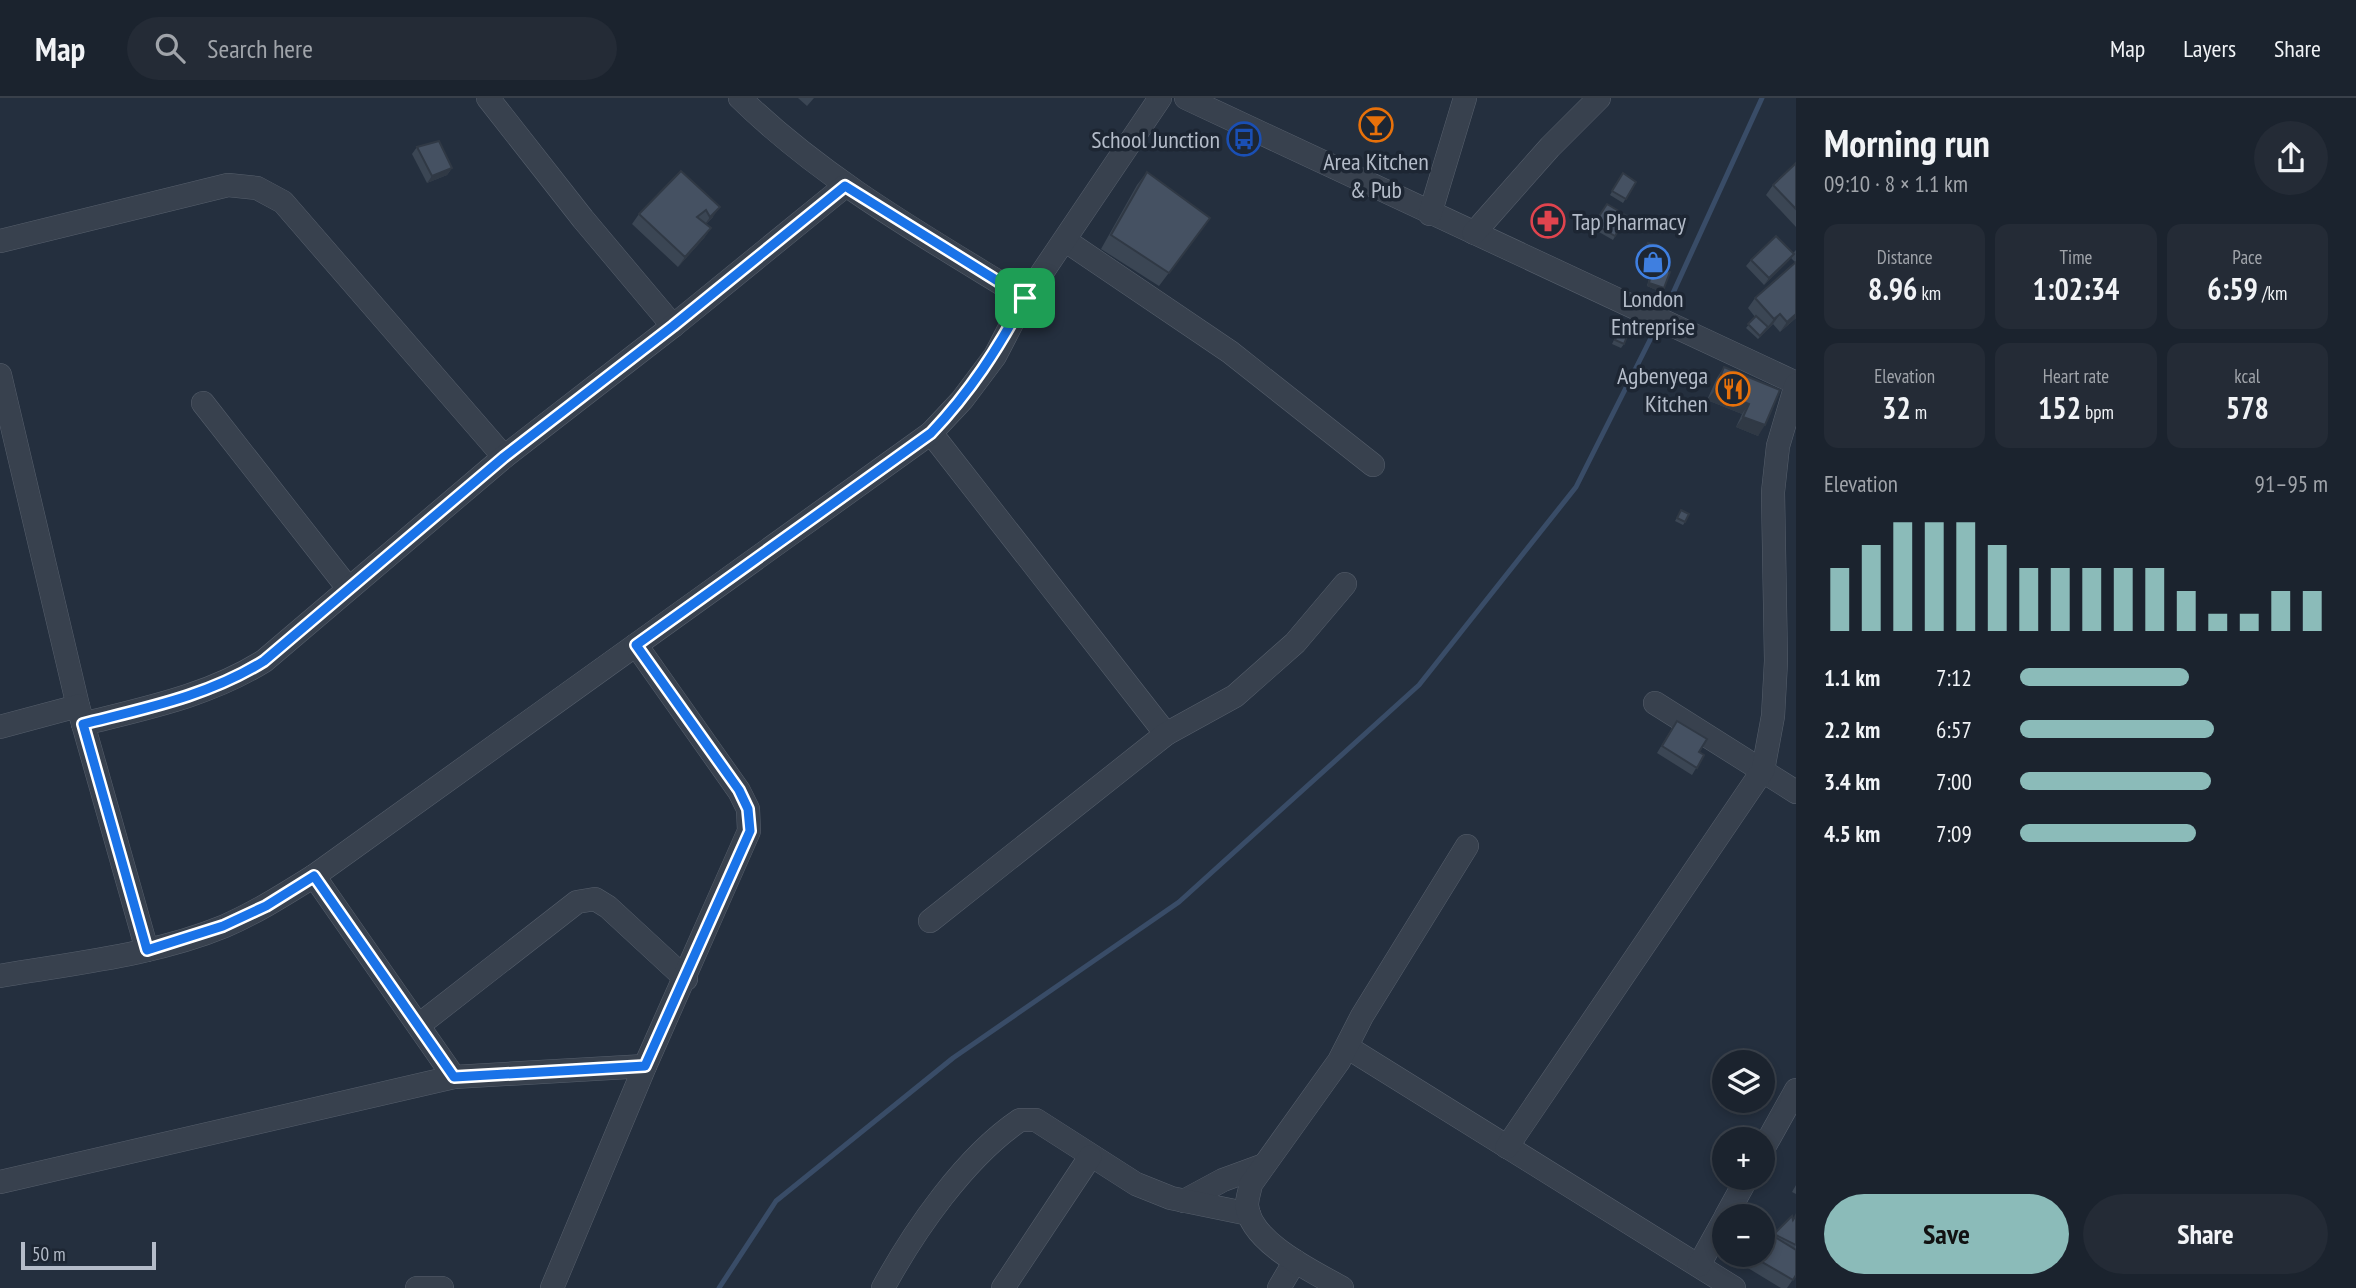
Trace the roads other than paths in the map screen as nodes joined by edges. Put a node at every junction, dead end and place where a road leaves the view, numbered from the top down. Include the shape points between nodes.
1 (488, 98) edge
2 (740, 98) edge
3 (1160, 98) edge
4 (1186, 98) edge
5 (1465, 98) edge
6 (1599, 98) edge
7 (845, 186) junction
8 (1430, 214) junction
9 (1474, 233) junction
10 (0, 241) edge
11 (1066, 241) junction
12 (1025, 298) junction
13 (673, 326) junction
14 (0, 375) edge
15 (1796, 384) edge
16 (203, 403) dead end
17 (931, 433) junction
18 (504, 457) junction
19 (1373, 465) dead end
20 (1345, 584) dead end
21 (348, 588) junction
22 (636, 645) junction
23 (1655, 704) dead end
24 (80, 715) junction
25 (0, 727) edge
26 (1166, 734) junction
27 (1763, 770) junction
28 (1796, 792) edge
29 (1467, 846) dead end
30 (314, 876) junction
31 (930, 921) dead end
32 (147, 950) junction
33 (0, 976) edge
34 (686, 979) junction
35 (419, 1025) junction
36 (1347, 1047) junction
37 (645, 1066) junction
38 (454, 1077) junction
39 (1796, 1090) edge
40 (1775, 1128) edge
41 (1507, 1147) junction
42 (1090, 1157) junction
43 (1264, 1165) junction
44 (0, 1182) edge
45 (1184, 1201) junction
46 (1249, 1214) junction
47 (1712, 1242) edge
48 (1295, 1261) junction
49 (1699, 1265) junction
50 (417, 1288) edge
51 (442, 1288) edge
52 (552, 1288) edge
53 (883, 1288) edge
54 (1003, 1288) edge
55 (1279, 1288) edge
56 (1342, 1288) edge
57 (1734, 1288) edge

1 - 13 street
2 - 7 street
3 - 11 street
4 - 8 street
5 - 8 street
6 - 9 street
7 - 12 street
7 - 13 street
8 - 9 street
9 - 15 street
10 - 18 street via 228,185 257,188 283,202
11 - 12 street
11 - 19 street via 1230,352
12 - 17 street via 995,356
13 - 18 street
14 - 24 street
15 - 27 street via 1778,446 1773,492 1776,661 1773,716
16 - 21 street
17 - 22 street
17 - 26 street
18 - 21 street
20 - 26 street via 1295,643 1235,696
21 - 24 street via 264,661 236,678 203,692
22 - 30 street
22 - 34 street via 748,809 750,831
23 - 27 street
24 - 25 street
24 - 32 street
26 - 31 street
27 - 28 street
27 - 41 street
29 - 36 street
30 - 32 street via 223,926
30 - 35 street
32 - 33 street
34 - 35 street via 594,899 577,902
34 - 37 street
35 - 38 street
36 - 41 street
36 - 43 street
37 - 38 street
37 - 52 street
38 - 44 street
39 - 40 street
41 - 49 street
42 - 45 street via 1136,1184
42 - 53 street via 1036,1120 1020,1120 981,1153 911,1237
42 - 54 street
43 - 45 street
43 - 46 street via 1251,1184
45 - 46 street
46 - 48 street via 1257,1231
47 - 49 street
48 - 55 street
48 - 56 street
49 - 57 street
50 - 51 street

